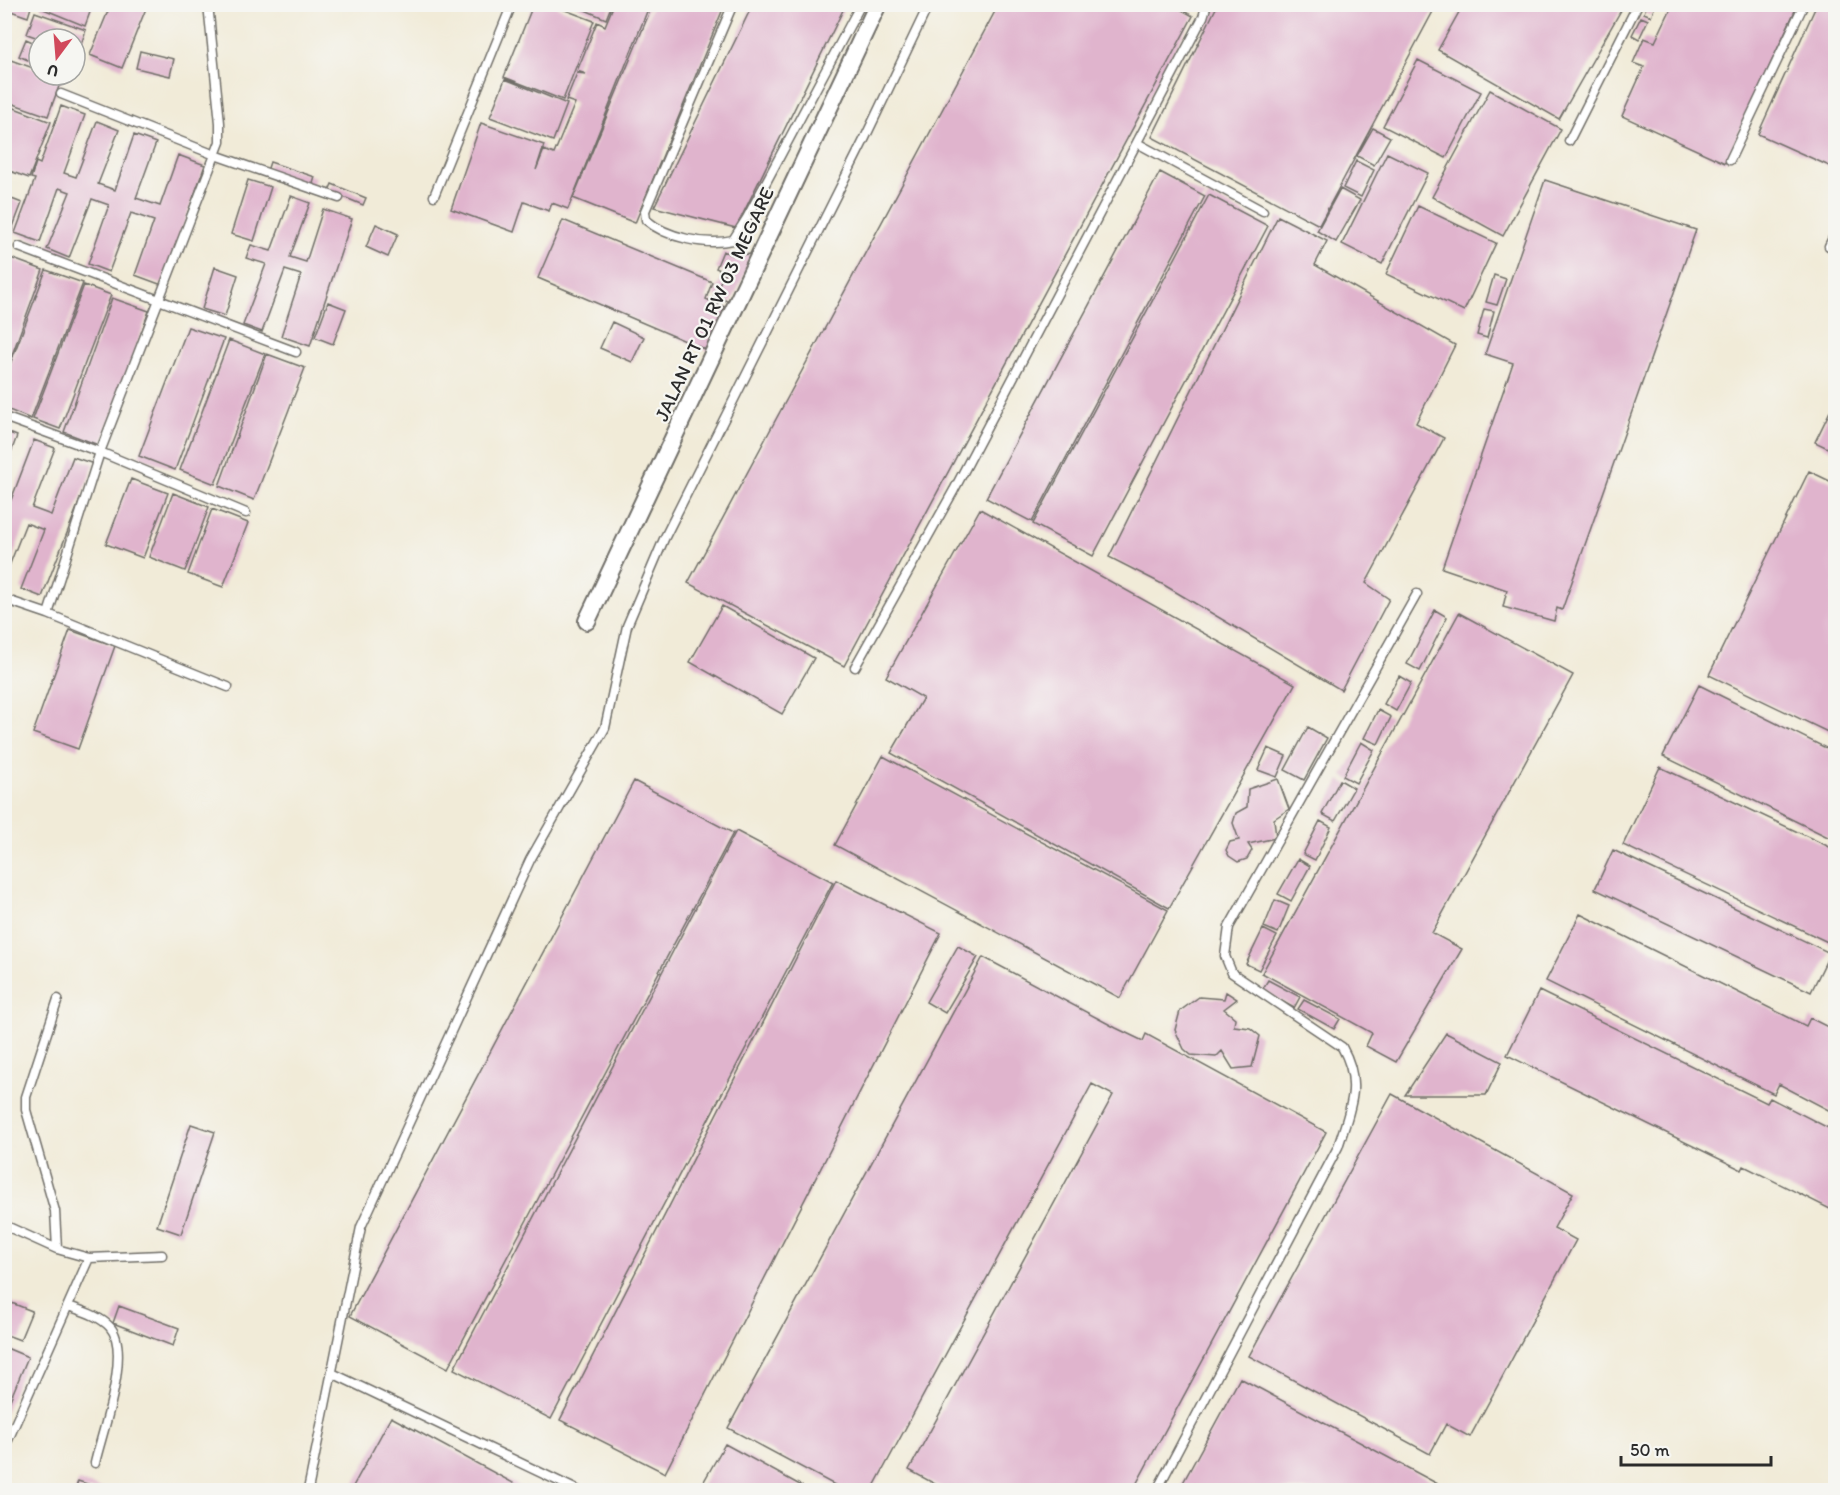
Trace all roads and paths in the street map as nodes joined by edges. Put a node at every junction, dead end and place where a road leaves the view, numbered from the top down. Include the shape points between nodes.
1 (208, 4) edge
2 (512, 4) edge
3 (733, 4) edge
4 (861, 4) edge
5 (878, 4) edge
6 (929, 4) edge
7 (1208, 4) edge
8 (1638, 4) edge
9 (1804, 4) edge
10 (61, 94) dead end
11 (1569, 141) dead end
12 (1137, 143) junction
13 (215, 155) junction
14 (1730, 160) dead end
15 (434, 196) dead end
16 (339, 198) dead end
17 (1263, 211) dead end
18 (1836, 232) edge
19 (1829, 246) dead end
20 (19, 247) dead end
21 (160, 302) junction
22 (296, 352) dead end
23 (4, 417) edge
24 (99, 452) junction
25 (246, 513) dead end
26 (1417, 594) dead end
27 (4, 599) edge
28 (48, 614) junction
29 (587, 621) dead end
30 (855, 667) dead end
31 (228, 687) dead end
32 (58, 999) dead end
33 (4, 1225) edge
34 (57, 1248) junction
35 (162, 1255) dead end
36 (89, 1258) junction
37 (68, 1306) junction
38 (332, 1373) junction
39 (4, 1449) edge
40 (95, 1462) dead end
41 (309, 1491) edge
42 (577, 1491) edge
43 (1157, 1491) edge

1 - 13 lane via 220,123
2 - 15 lane
3 - 4 lane via 645,211 646,220 654,226 702,242 733,240
5 - 29 street, JALAN RT 01 RW 03 MEGARE
6 - 38 lane via 664,539 627,626 605,728 530,860 361,1227
7 - 12 lane
8 - 11 lane
9 - 14 lane
10 - 13 lane
12 - 17 lane
12 - 30 lane via 954,490
13 - 16 lane
13 - 21 lane
18 - 19 lane
20 - 21 lane
21 - 22 lane
21 - 24 lane
23 - 24 lane
24 - 25 lane
24 - 28 lane
26 - 43 lane via 1229,927 1225,956 1232,973 1342,1047 1355,1079 1352,1106 1338,1147
27 - 28 lane
28 - 31 lane
32 - 34 lane via 26,1097 26,1110 55,1211
33 - 34 lane
34 - 36 lane
35 - 36 lane
36 - 37 lane
37 - 39 lane
37 - 40 lane via 99,1318 118,1338 117,1371
38 - 41 lane
38 - 42 lane

